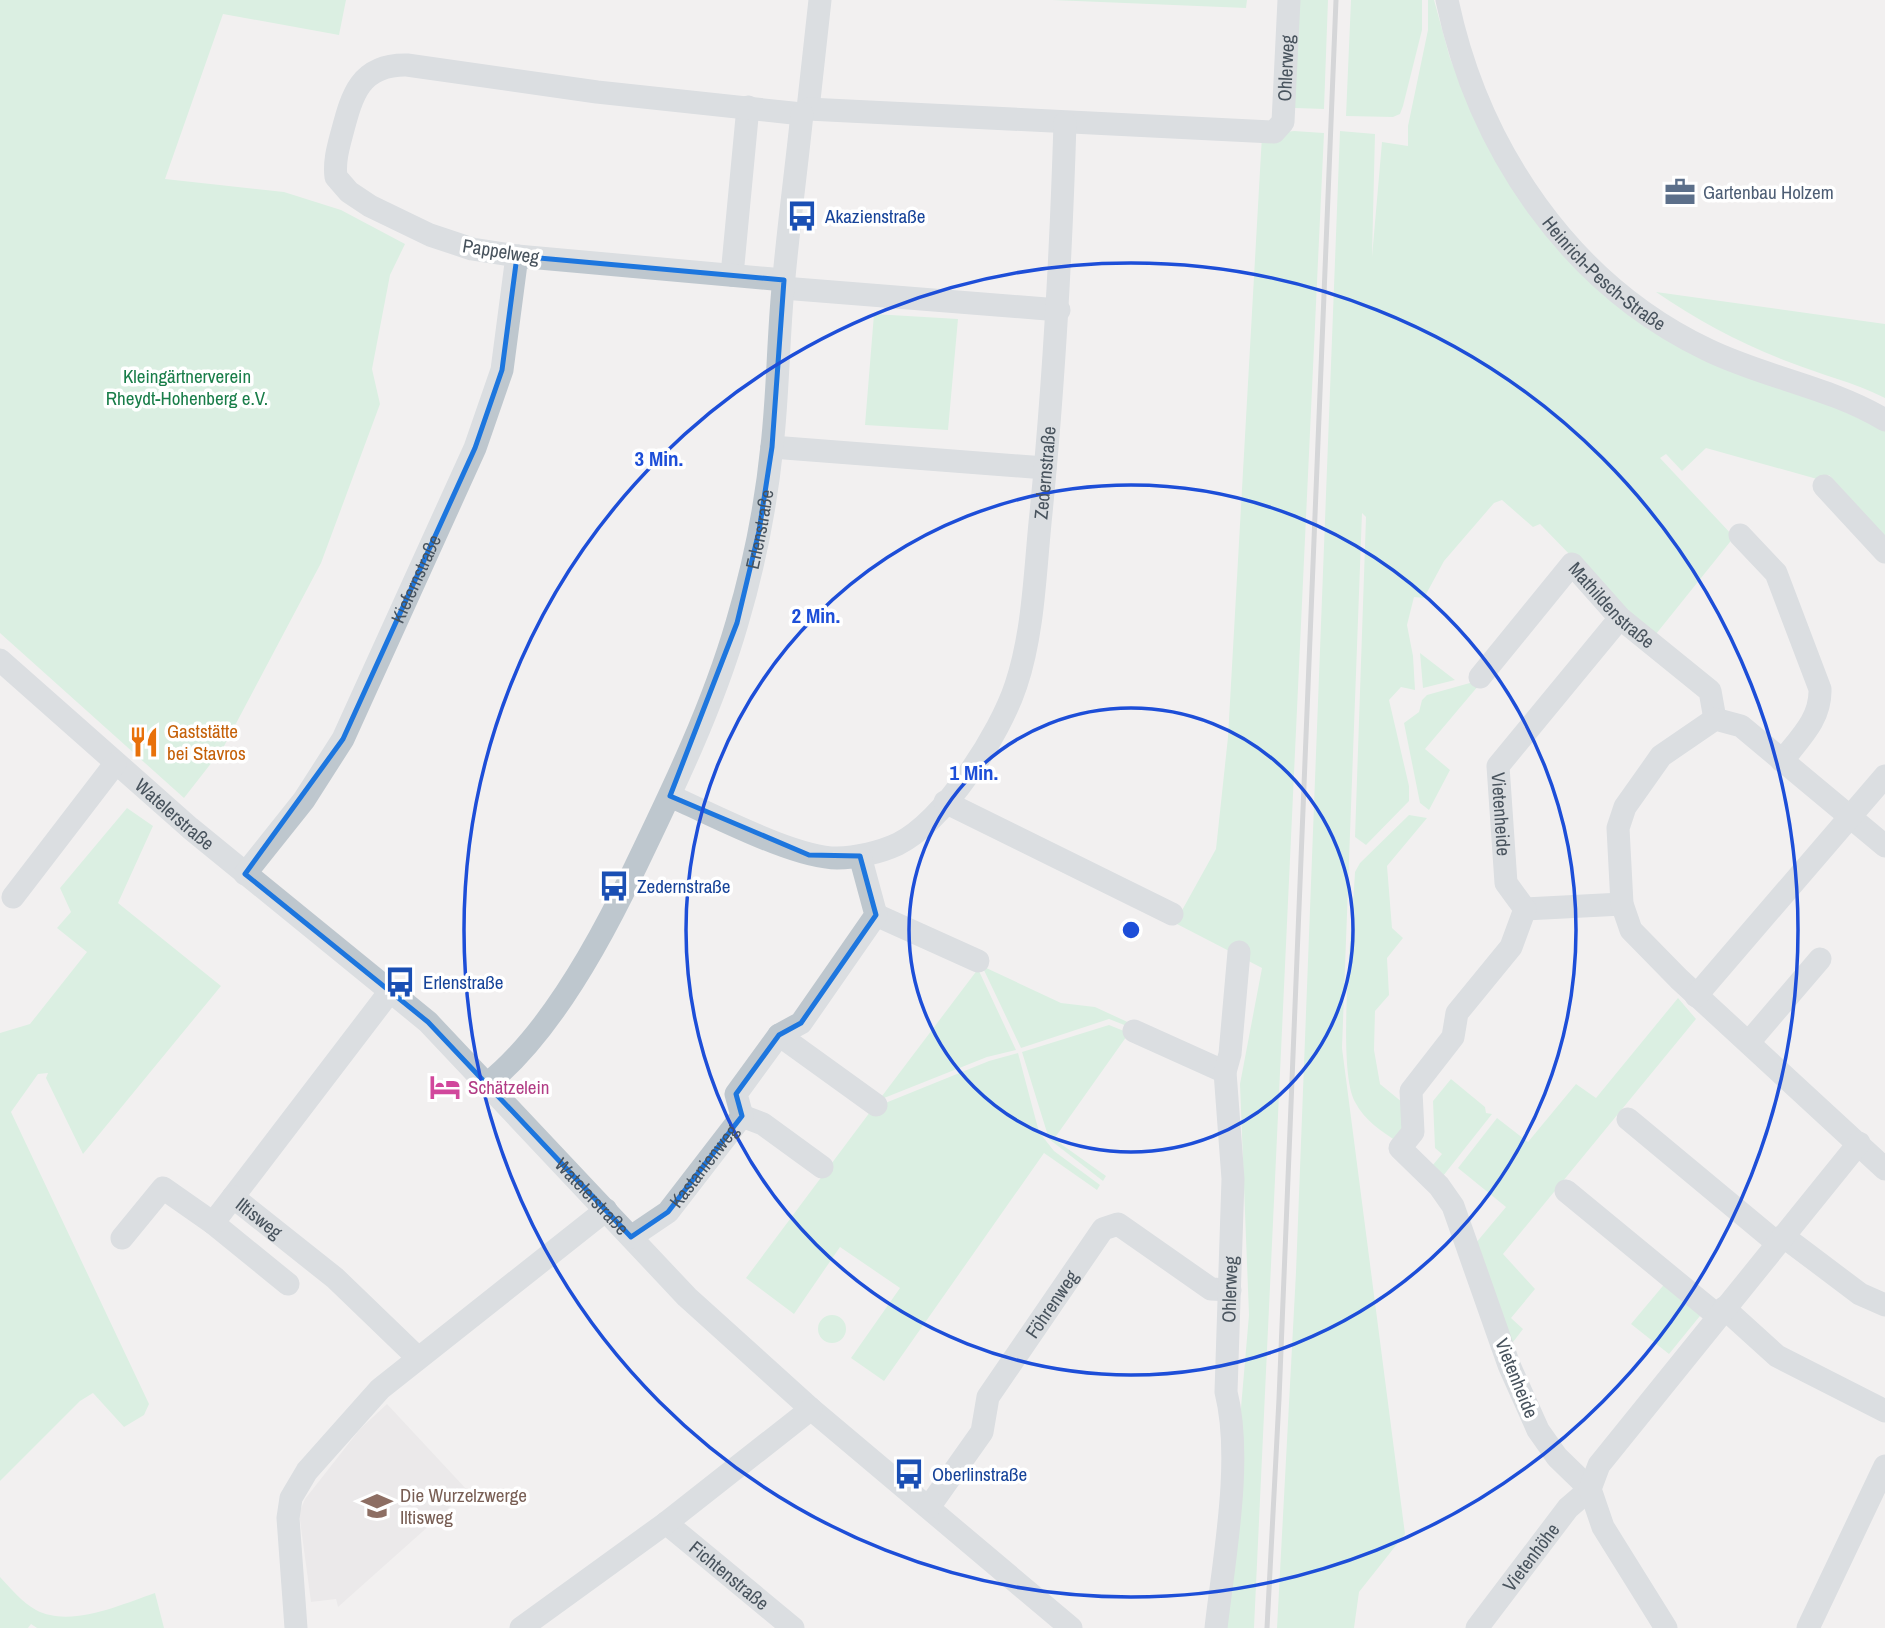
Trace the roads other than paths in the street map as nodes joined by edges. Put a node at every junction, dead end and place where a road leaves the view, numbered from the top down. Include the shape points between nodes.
1 (820, 0) edge
2 (1289, 0) edge
3 (1447, 0) edge
4 (748, 107) junction
5 (805, 112) junction
6 (1065, 123) junction
7 (517, 256) junction
8 (732, 275) junction
9 (783, 284) junction
10 (1059, 310) junction
11 (1885, 420) edge
12 (772, 447) junction
13 (1045, 468) junction
14 (1824, 486) dead end
15 (1740, 535) dead end
16 (1885, 552) edge
17 (1620, 618) junction
18 (0, 660) edge
19 (1480, 677) dead end
20 (1715, 719) junction
21 (1782, 761) junction
22 (115, 764) junction
23 (1885, 776) edge
24 (670, 796) junction
25 (945, 802) junction
26 (1852, 818) junction
27 (1885, 846) edge
28 (860, 856) junction
29 (245, 874) junction
30 (13, 897) dead end
31 (1622, 904) junction
32 (1525, 909) junction
33 (1172, 914) dead end
34 (876, 915) junction
35 (1239, 952) dead end
36 (1820, 959) dead end
37 (978, 961) dead end
38 (391, 990) junction
39 (1696, 996) junction
40 (1134, 1031) dead end
41 (779, 1035) junction
42 (1749, 1042) junction
43 (1225, 1072) junction
44 (487, 1084) junction
45 (876, 1105) dead end
46 (742, 1116) junction
47 (1628, 1119) dead end
48 (1859, 1143) junction
49 (1882, 1160) edge
50 (822, 1167) dead end
51 (1566, 1191) dead end
52 (238, 1201) junction
53 (606, 1210) junction
54 (214, 1223) junction
55 (631, 1237) junction
56 (122, 1238) dead end
57 (1780, 1240) junction
58 (288, 1284) dead end
59 (1230, 1290) junction
60 (1885, 1306) edge
61 (1721, 1312) junction
62 (417, 1357) junction
63 (811, 1409) junction
64 (1885, 1411) edge
65 (1885, 1466) edge
66 (1590, 1489) junction
67 (929, 1507) junction
68 (666, 1523) junction
69 (296, 1628) edge
70 (521, 1628) edge
71 (793, 1628) edge
72 (1071, 1628) edge
73 (1216, 1628) edge
74 (1477, 1628) edge
75 (1666, 1628) edge
76 (1808, 1628) edge

1 - 5 street, Erlenstraße
2 - 6 street, Ohlerweg via 1283,122 1274,132
3 - 11 street, Heinrich-Pesch-Straße via 1467,77 1505,155 1553,228 1602,279 1640,309 1708,350 1780,379 1836,394
4 - 5 street
4 - 7 street, Pappelweg via 597,92 407,65 385,66 360,83 350,102 336,157 335,177 340,184 370,206 430,235 472,249
4 - 8 street
5 - 6 street
5 - 9 street, Erlenstraße
6 - 10 street, Zedernstraße
7 - 8 street, Pappelweg
7 - 29 street, Kiefernstraße via 502,370 475,448 343,739 304,800
8 - 9 street, Pappelweg
9 - 10 street, Pappelweg
9 - 12 street, Erlenstraße
10 - 13 street, Zedernstraße
12 - 13 street
12 - 24 street, Erlenstraße via 759,531 737,623
13 - 25 street, Zedernstraße via 1031,616 1016,685 993,735
14 - 16 street
15 - 21 street via 1776,573 1820,689 1821,703 1812,723
17 - 19 street, Mathildenstraße via 1573,564
17 - 20 street, Mathildenstraße via 1710,691
17 - 32 street, Vietenheide via 1497,766 1506,883
18 - 22 street, Watelerstraße
20 - 21 street via 1741,726
20 - 31 street via 1661,756 1625,807 1618,828
21 - 26 street
22 - 29 street, Watelerstraße
22 - 30 street
23 - 26 street
24 - 28 street, Zedernstraße via 809,855
24 - 44 street, Erlenstraße via 596,946 548,1017
25 - 28 street, Zedernstraße via 898,844
25 - 33 street
26 - 27 street
26 - 39 street
28 - 34 street
29 - 38 street, Watelerstraße
31 - 32 street
31 - 39 street via 1631,930
32 - 66 street, Vietenheide via 1511,947 1457,1013 1453,1037 1410,1091 1413,1132 1400,1148 1453,1206 1509,1365 1538,1430 1557,1457
34 - 37 street
34 - 41 street, Kastanienweg via 801,1023
35 - 43 street, Ohlerweg
36 - 42 street
38 - 44 street, Watelerstraße
38 - 52 street, Iltisweg
39 - 42 street
40 - 43 street
41 - 45 street
41 - 46 street, Kastanienweg via 736,1094
42 - 48 street
43 - 59 street, Ohlerweg via 1233,1179
44 - 53 street, Watelerstraße
46 - 50 street via 763,1124
46 - 55 street, Kastanienweg via 668,1212
47 - 57 street
48 - 49 street
48 - 57 street
51 - 61 street
52 - 54 street
52 - 62 street, Iltisweg via 335,1278
53 - 55 street, Watelerstraße
53 - 62 street
54 - 56 street via 163,1188
54 - 58 street
55 - 63 street, Watelerstraße via 687,1297
57 - 60 street
57 - 61 street
59 - 67 street, Föhrenweg via 1211,1289 1118,1224 1103,1229 988,1397 982,1432
59 - 73 street, Ohlerweg via 1226,1392 1232,1416 1232,1454
61 - 64 street via 1777,1356
61 - 66 street via 1598,1465
62 - 69 street via 349,1421 291,1498 288,1518
63 - 67 street, Watelerstraße
63 - 68 street
65 - 76 street
66 - 74 street, Vietenhöhe via 1568,1508
66 - 75 street, Vietenheide via 1604,1527
67 - 72 street, Watelerstraße
68 - 70 street
68 - 71 street, Fichtenstraße

